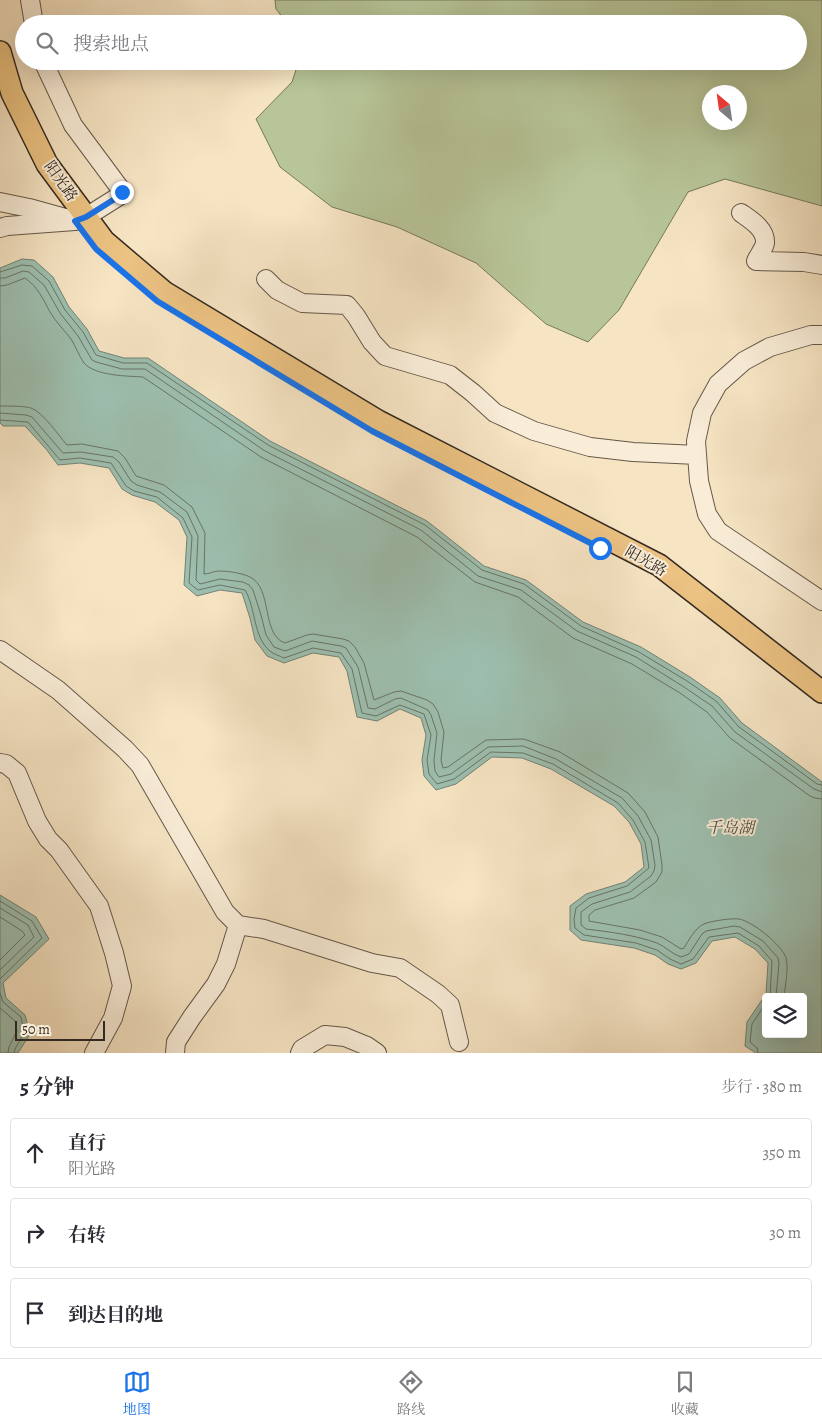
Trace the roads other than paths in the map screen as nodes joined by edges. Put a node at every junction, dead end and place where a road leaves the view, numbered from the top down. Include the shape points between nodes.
1 (30, 0) edge
2 (32, 15) edge
3 (0, 52) edge
4 (47, 70) edge
5 (3, 94) edge
6 (0, 202) edge
7 (740, 213) dead end
8 (81, 219) junction
9 (0, 228) edge
10 (822, 265) edge
11 (266, 279) dead end
12 (822, 335) edge
13 (697, 455) junction
14 (822, 601) edge
15 (0, 650) edge
16 (822, 692) edge
17 (822, 706) edge
18 (0, 763) edge
19 (238, 925) junction
20 (459, 1042) dead end
21 (94, 1053) edge
22 (175, 1053) edge
23 (300, 1053) edge
24 (376, 1053) edge

1 - 2 street
3 - 5 main road, 阳光路
4 - 8 street via 72,125 122,191 121,195
5 - 8 main road, 阳光路 via 12,93 48,164
6 - 8 street
7 - 10 street via 756,224 763,235 765,244 756,262
8 - 9 street
8 - 16 main road, 阳光路 via 164,292 378,421 659,565
8 - 17 main road, 阳光路 via 96,249 157,301 372,431 652,575
11 - 13 street via 277,290 302,303 347,305 385,356 450,375 495,413 534,431 590,447
12 - 13 street via 770,347 744,361 718,384 702,412 696,441
13 - 14 street via 707,514 718,531
15 - 19 street via 58,690 140,765 225,912
18 - 21 street via 17,773 48,839 99,906 122,986 113,1018
19 - 20 street via 264,929 372,963 400,968 450,1005
19 - 22 street via 226,964 176,1042
23 - 24 street via 325,1035 345,1037

